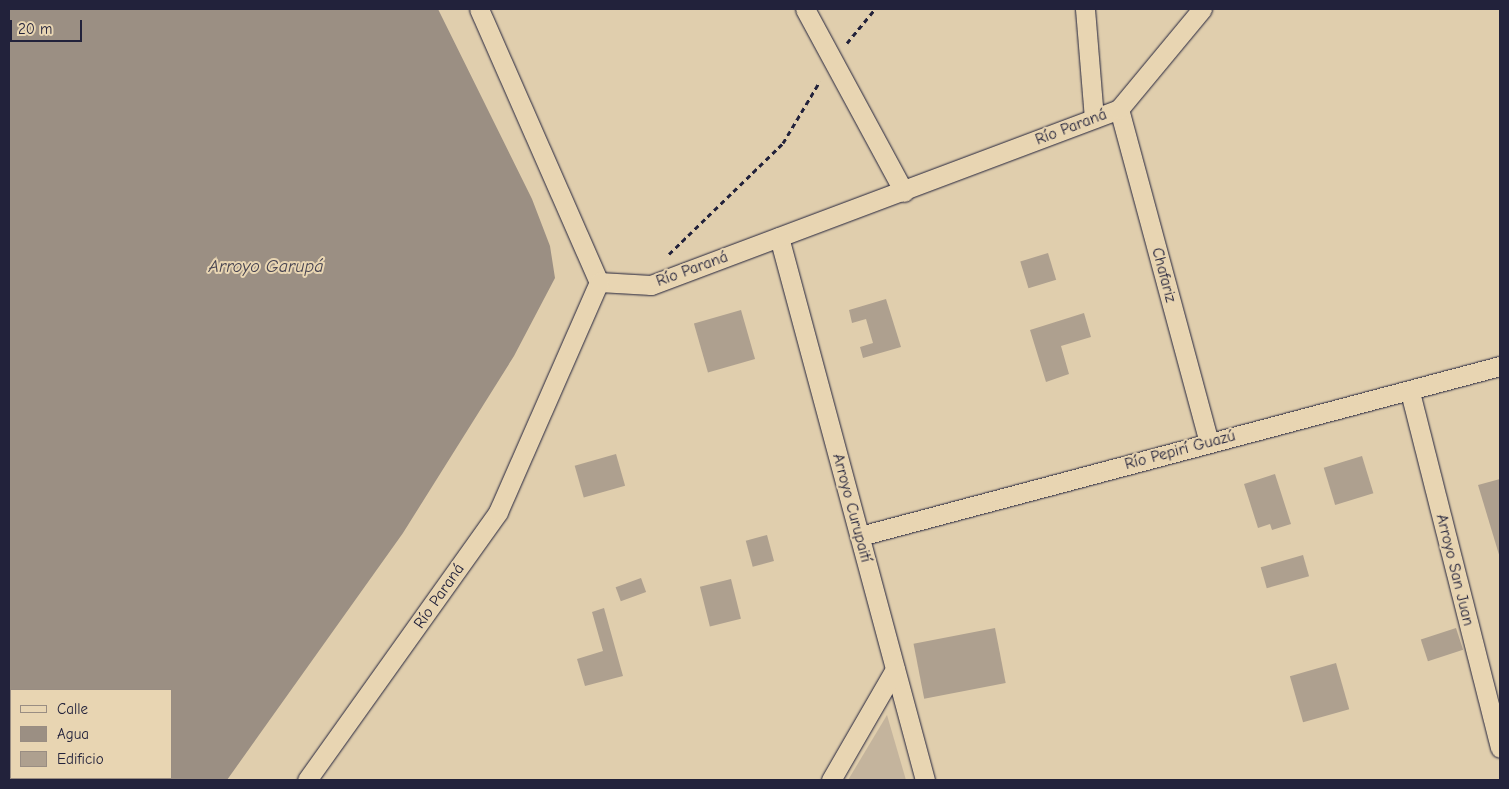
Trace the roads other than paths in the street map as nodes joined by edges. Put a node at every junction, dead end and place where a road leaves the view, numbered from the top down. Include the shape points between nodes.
1 (479, 9) edge
2 (805, 9) edge
3 (1086, 9) edge
4 (1202, 9) edge
5 (1119, 109) junction
6 (1094, 118) junction
7 (904, 192) junction
8 (779, 237) junction
9 (599, 282) junction
10 (1500, 366) edge
11 (1410, 392) junction
12 (1209, 442) junction
13 (860, 536) junction
14 (895, 669) junction
15 (1500, 748) edge
16 (309, 779) edge
17 (831, 780) edge
18 (925, 780) edge

1 - 9 street
2 - 7 street via 831,63
3 - 6 street
4 - 5 street, Río Paraná
5 - 6 street, Río Paraná
5 - 12 street, Chafariz
6 - 7 street, Río Paraná
7 - 8 street, Río Paraná
8 - 9 street, Río Paraná via 651,285
8 - 13 street, Arroyo Curupaití
9 - 16 street, Río Paraná via 498,512
10 - 11 street, Río Pepirí Guazú
11 - 12 street, Río Pepirí Guazú
11 - 15 street, Arroyo San Juan
12 - 13 street, Río Pepirí Guazú
13 - 14 street, Arroyo Curupaití
14 - 17 street
14 - 18 street, Arroyo Curupaití

